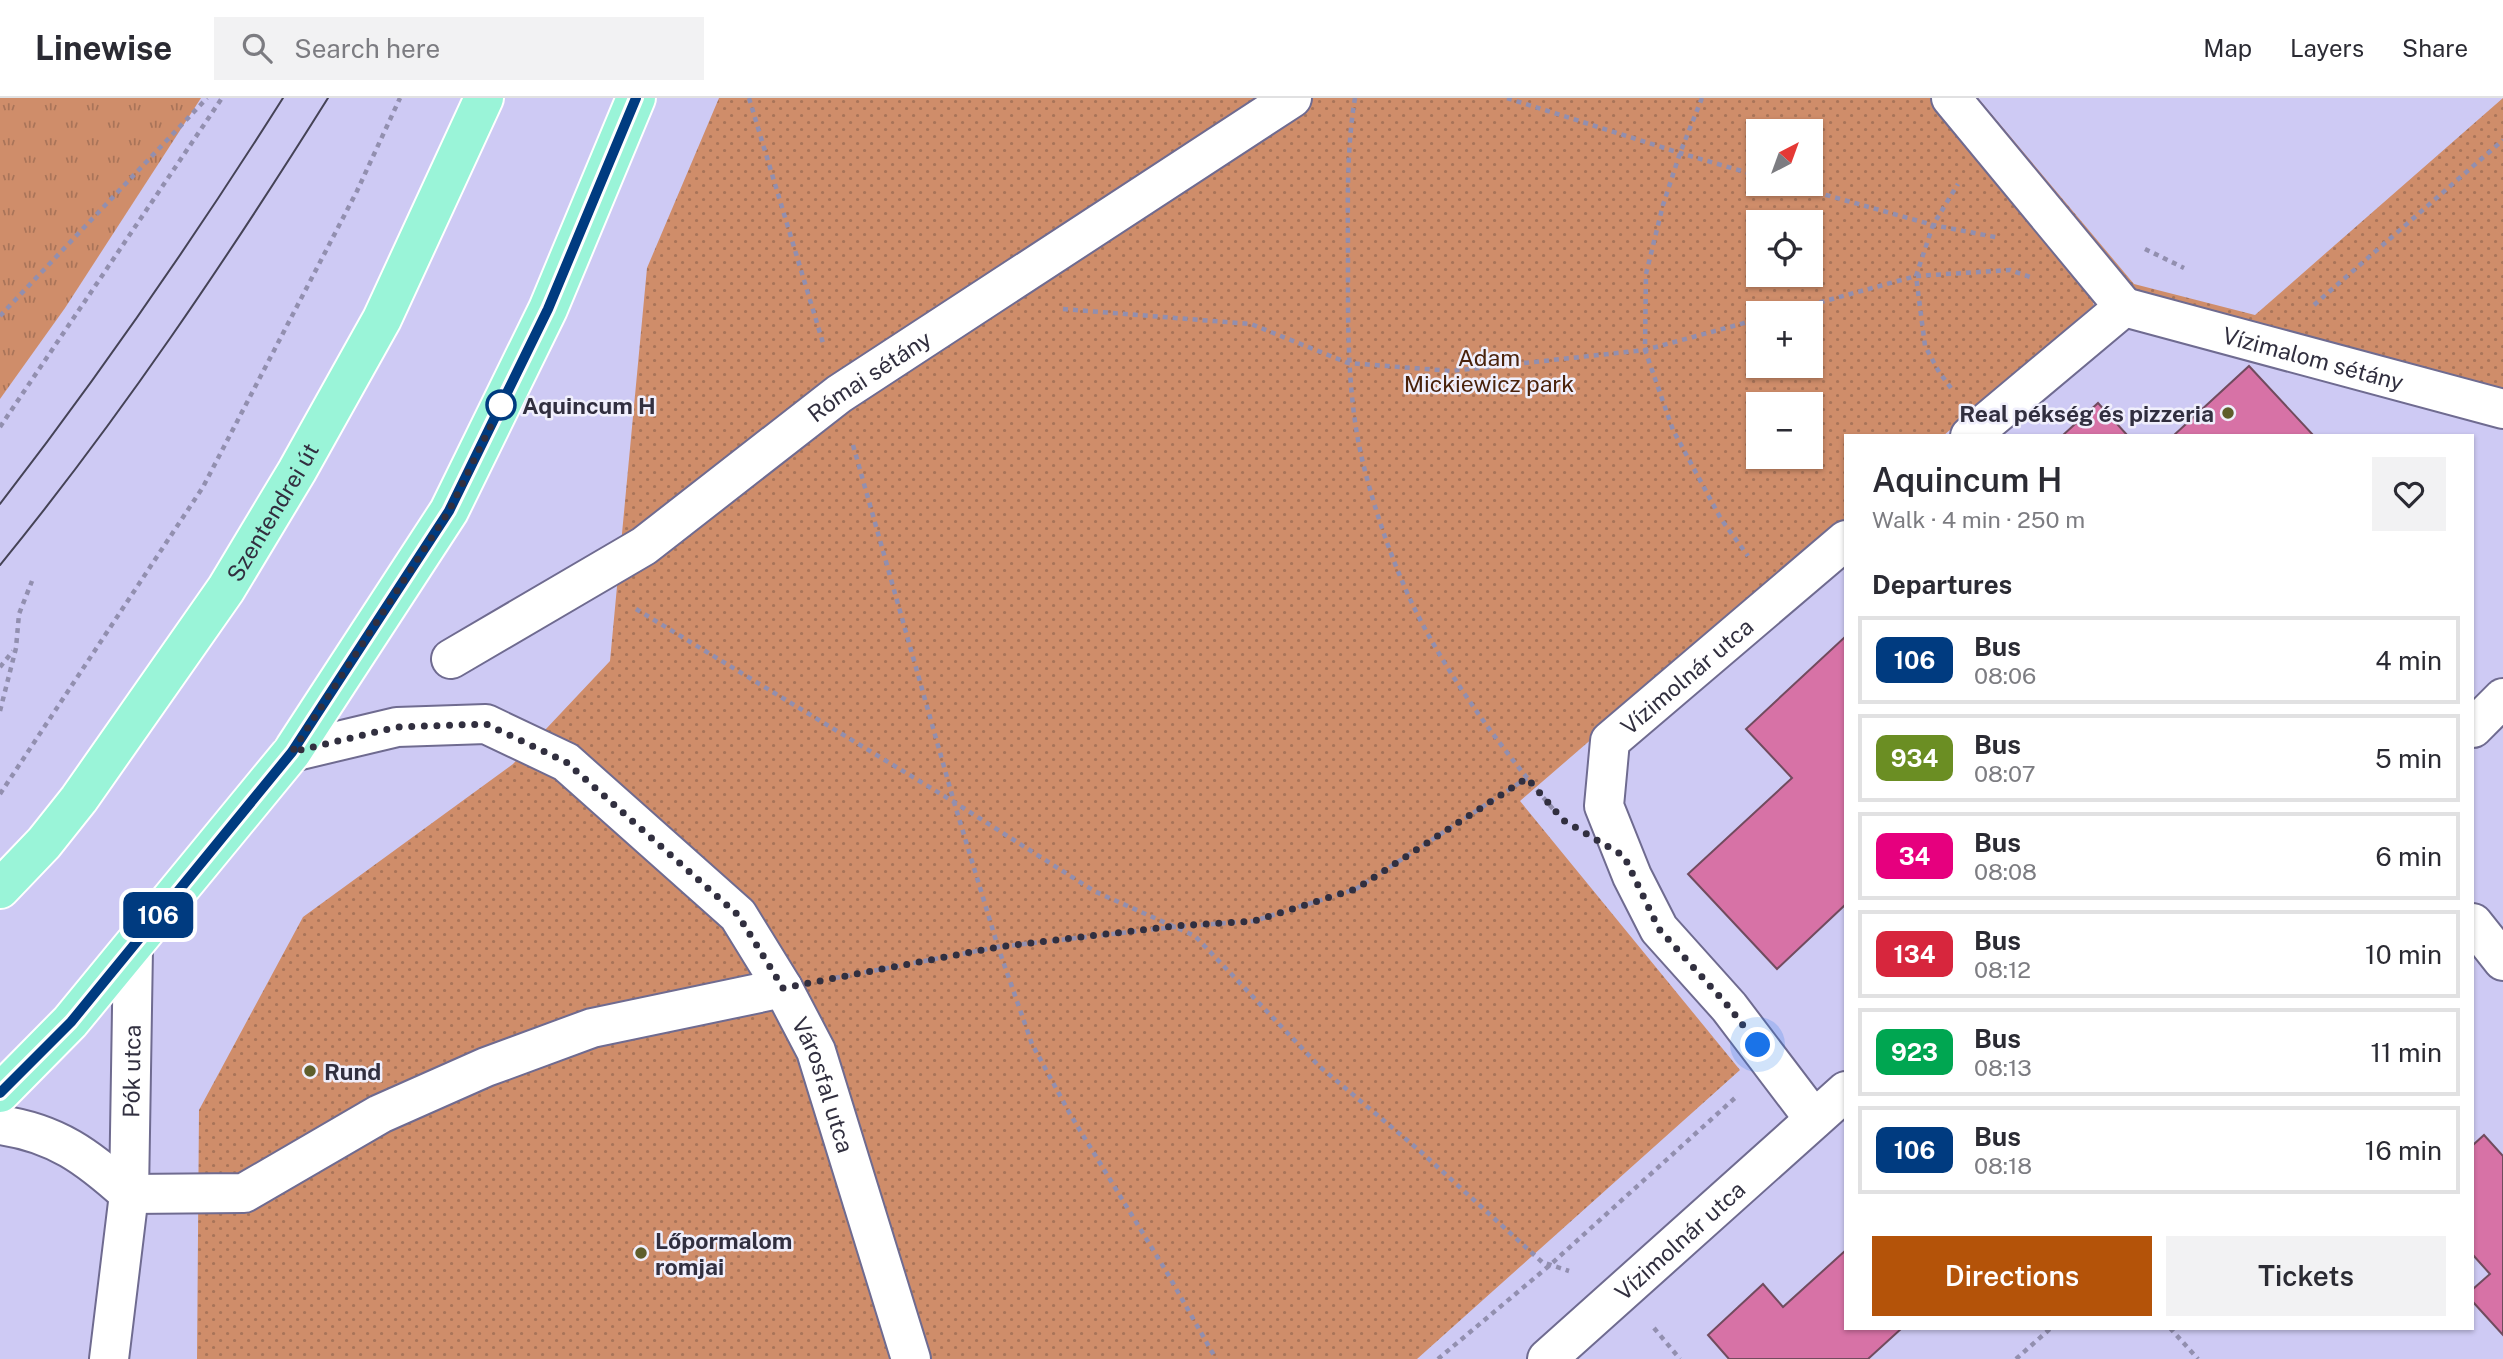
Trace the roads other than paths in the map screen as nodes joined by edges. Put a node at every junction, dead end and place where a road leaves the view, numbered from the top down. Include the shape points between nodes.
1 (484, 98) edge
2 (636, 98) edge
3 (1292, 98) edge
4 (1951, 98) edge
5 (2124, 307) junction
6 (2503, 409) edge
7 (1975, 432) edge
8 (1844, 542) edge
9 (451, 659) dead end
10 (2503, 698) edge
11 (2474, 727) edge
12 (292, 752) junction
13 (0, 889) edge
14 (2474, 924) edge
15 (133, 948) junction
16 (2503, 961) edge
17 (783, 988) junction
18 (0, 1093) edge
19 (1844, 1093) edge
20 (1814, 1119) junction
21 (0, 1125) edge
22 (129, 1194) junction
23 (1554, 1357) edge
24 (109, 1359) edge
25 (911, 1359) edge

1 - 13 main road, Szentendrei út via 382,319 226,589 79,799
2 - 12 main road via 548,309 449,511
3 - 9 street, Római sétány via 839,394 644,546
4 - 5 street
5 - 6 street, Vízimalom sétány
5 - 7 street
8 - 20 street, Vízimolnár utca via 1610,741 1604,806 1659,929 1729,1007
10 - 11 street
12 - 15 main road
12 - 17 street, Városfal utca via 397,727 486,724 566,762 738,915
14 - 16 street
15 - 18 main road via 71,1022
15 - 22 street, Pók utca
17 - 22 street via 592,1028 486,1067 380,1114 244,1193
17 - 25 street, Városfal utca via 816,1051
19 - 20 street, Vízimolnár utca
20 - 23 street, Vízimolnár utca
21 - 22 street via 28,1129 76,1150
22 - 24 street, Pók utca

